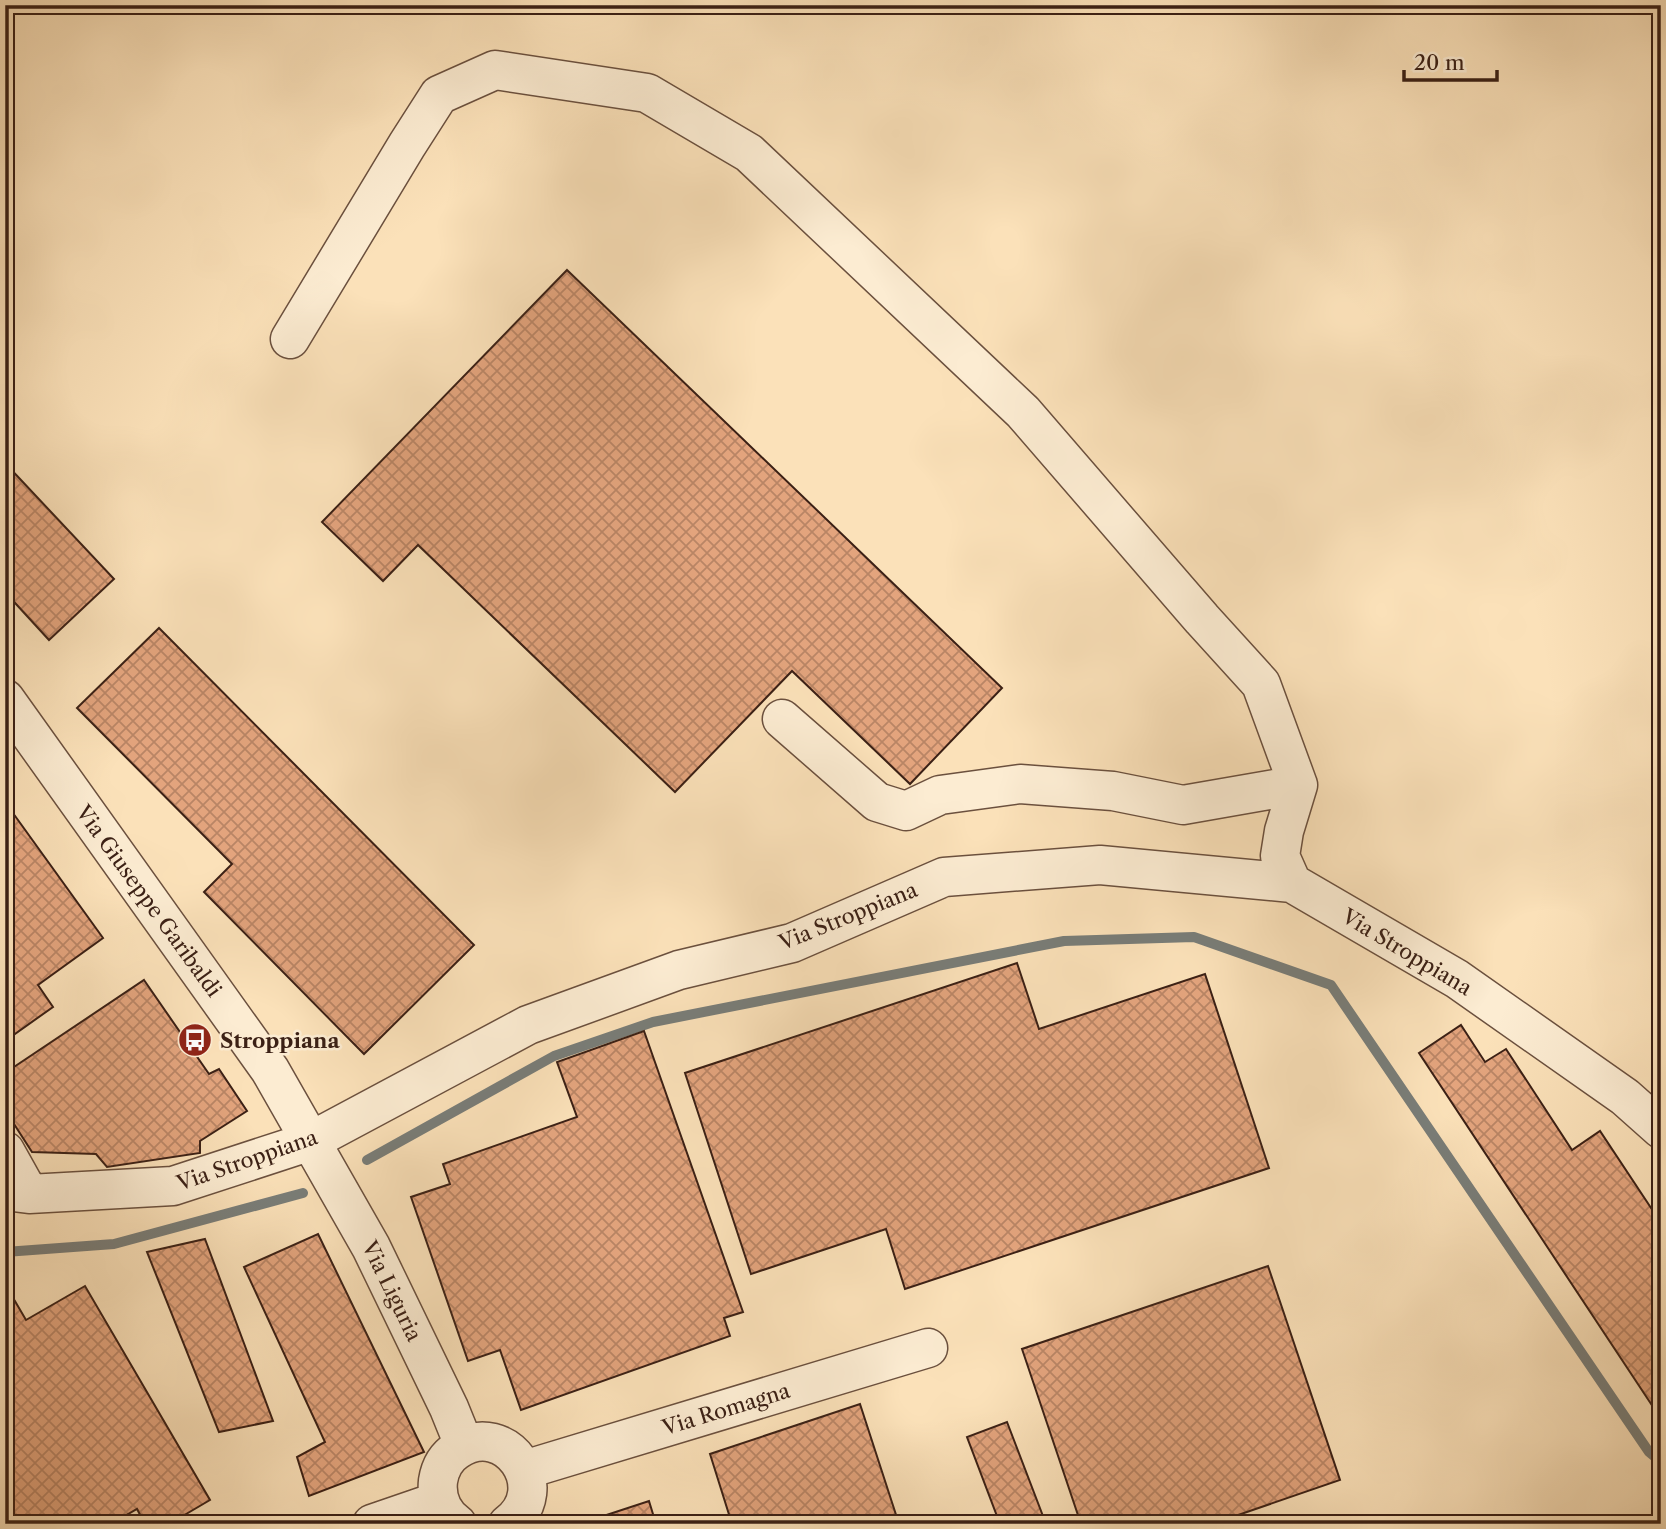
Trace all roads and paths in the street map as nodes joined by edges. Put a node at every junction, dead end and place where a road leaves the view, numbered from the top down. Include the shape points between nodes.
1 (290, 339) dead end
2 (5, 699) edge
3 (782, 719) dead end
4 (1298, 785) junction
5 (1292, 883) junction
6 (1661, 1129) edge
7 (311, 1141) junction
8 (5, 1151) edge
9 (17, 1192) edge
10 (928, 1348) dead end
11 (464, 1445) junction
12 (524, 1470) junction
13 (448, 1512) edge
14 (372, 1524) edge
15 (508, 1524) edge

1 - 4 street via 439,94 495,70 647,93 749,153 1023,412 1261,684
2 - 7 street, Via Giuseppe Garibaldi via 270,1070
3 - 4 street via 877,802 906,811 940,796 1020,784 1112,791 1183,805
4 - 5 street via 1280,856
5 - 6 street, Via Stroppiana via 1457,979 1625,1097
5 - 7 street, Via Stroppiana via 1100,865 944,877 792,943 679,970 528,1025
7 - 9 street, Via Stroppiana via 173,1186
7 - 11 street, Via Liguria via 371,1247
8 - 9 street
10 - 12 street, Via Romagna
11 - 12 street via 495,1443 513,1453
11 - 13 street via 444,1462 439,1475 437,1488
12 - 15 street via 525,1503
13 - 14 street

